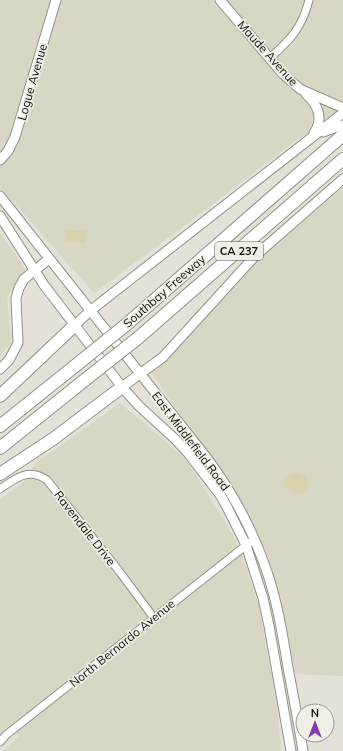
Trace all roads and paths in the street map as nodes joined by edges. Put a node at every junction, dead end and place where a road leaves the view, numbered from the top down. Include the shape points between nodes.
1 (56, 0) edge
2 (220, 0) edge
3 (309, 0) edge
4 (270, 58) junction
5 (300, 89) junction
6 (343, 108) edge
7 (343, 113) edge
8 (343, 125) edge
9 (343, 135) edge
10 (309, 139) junction
11 (0, 160) edge
12 (341, 161) edge
13 (343, 180) edge
14 (0, 196) edge
15 (0, 216) edge
16 (49, 259) junction
17 (35, 271) junction
18 (90, 311) junction
19 (75, 325) junction
20 (0, 369) edge
21 (140, 374) junction
22 (122, 387) junction
23 (0, 396) edge
24 (0, 426) edge
25 (0, 448) edge
26 (0, 474) edge
27 (0, 489) edge
28 (254, 539) junction
29 (246, 545) junction
30 (154, 618) junction
31 (0, 742) edge
32 (291, 751) edge
33 (303, 751) edge

1 - 11 main road, Logue Avenue via 15,137
2 - 4 main road, Maude Avenue
3 - 4 street via 305,15 291,39
4 - 5 main road, Maude Avenue
5 - 6 main road, Maude Avenue
5 - 10 main road via 311,98 320,120
7 - 10 main road
8 - 10 main road
9 - 24 highway, Southbay Freeway / CA 237, bridge via 127,324
10 - 18 main road
12 - 25 highway, Southbay Freeway / CA 237, bridge via 138,338
13 - 21 main road via 255,256 163,357
14 - 16 main road, East Middlefield Road
15 - 17 main road, East Middlefield Road
16 - 17 main road
16 - 18 main road, East Middlefield Road
17 - 19 main road, East Middlefield Road
17 - 20 main road via 24,279 18,288 18,343 9,360
18 - 19 main road
18 - 21 main road, East Middlefield Road
19 - 22 main road, East Middlefield Road
19 - 23 highway
21 - 22 main road
21 - 28 main road, East Middlefield Road via 219,474
22 - 26 highway
22 - 29 main road, East Middlefield Road via 188,453 221,496
27 - 30 street, Ravendale Drive via 24,475 37,475 47,480
28 - 29 street, North Bernardo Avenue
28 - 33 main road, East Middlefield Road via 266,570 280,621
29 - 30 street, North Bernardo Avenue
29 - 32 main road, East Middlefield Road via 263,598
30 - 31 street, North Bernardo Avenue

